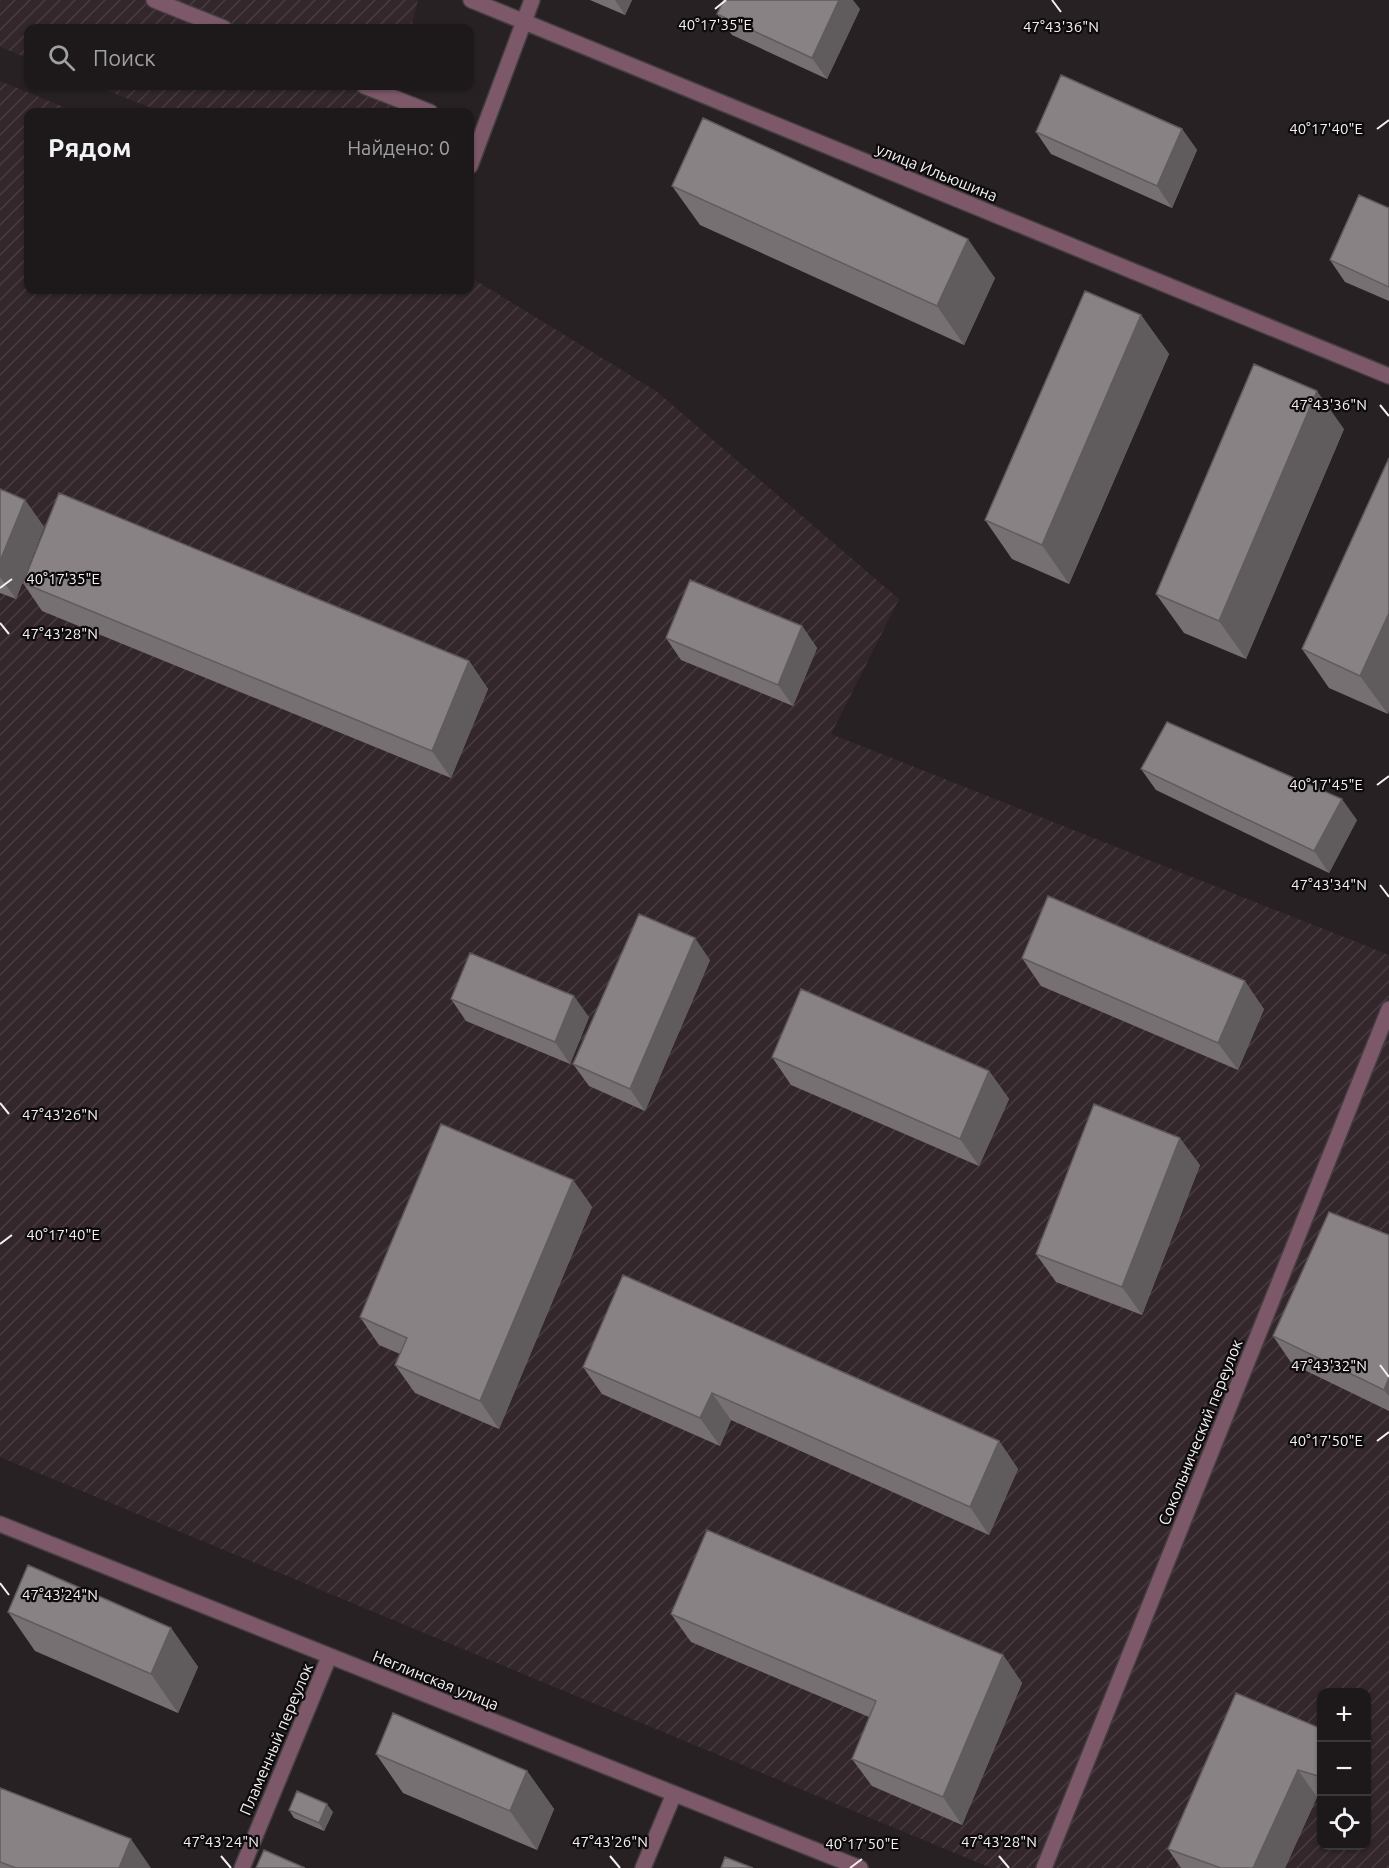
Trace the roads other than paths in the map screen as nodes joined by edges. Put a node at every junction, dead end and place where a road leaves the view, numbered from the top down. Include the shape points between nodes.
1 (154, 0) edge
2 (471, 0) edge
3 (532, 0) edge
4 (524, 22) junction
5 (214, 24) edge
6 (374, 90) edge
7 (420, 108) edge
8 (476, 131) edge
9 (1389, 376) edge
10 (1389, 1009) edge
11 (0, 1524) edge
12 (329, 1657) junction
13 (674, 1794) junction
14 (242, 1868) edge
15 (643, 1868) edge
16 (860, 1868) edge
17 (1044, 1868) edge

1 - 5 street
2 - 4 street, улица Ильюшина
3 - 4 street
4 - 8 street
4 - 9 street, улица Ильюшина
6 - 7 street
10 - 17 street, Сокольнический переулок
11 - 12 street, Неглинская улица
12 - 13 street, Неглинская улица
12 - 14 street, Пламенный переулок
13 - 15 street
13 - 16 street, Неглинская улица

